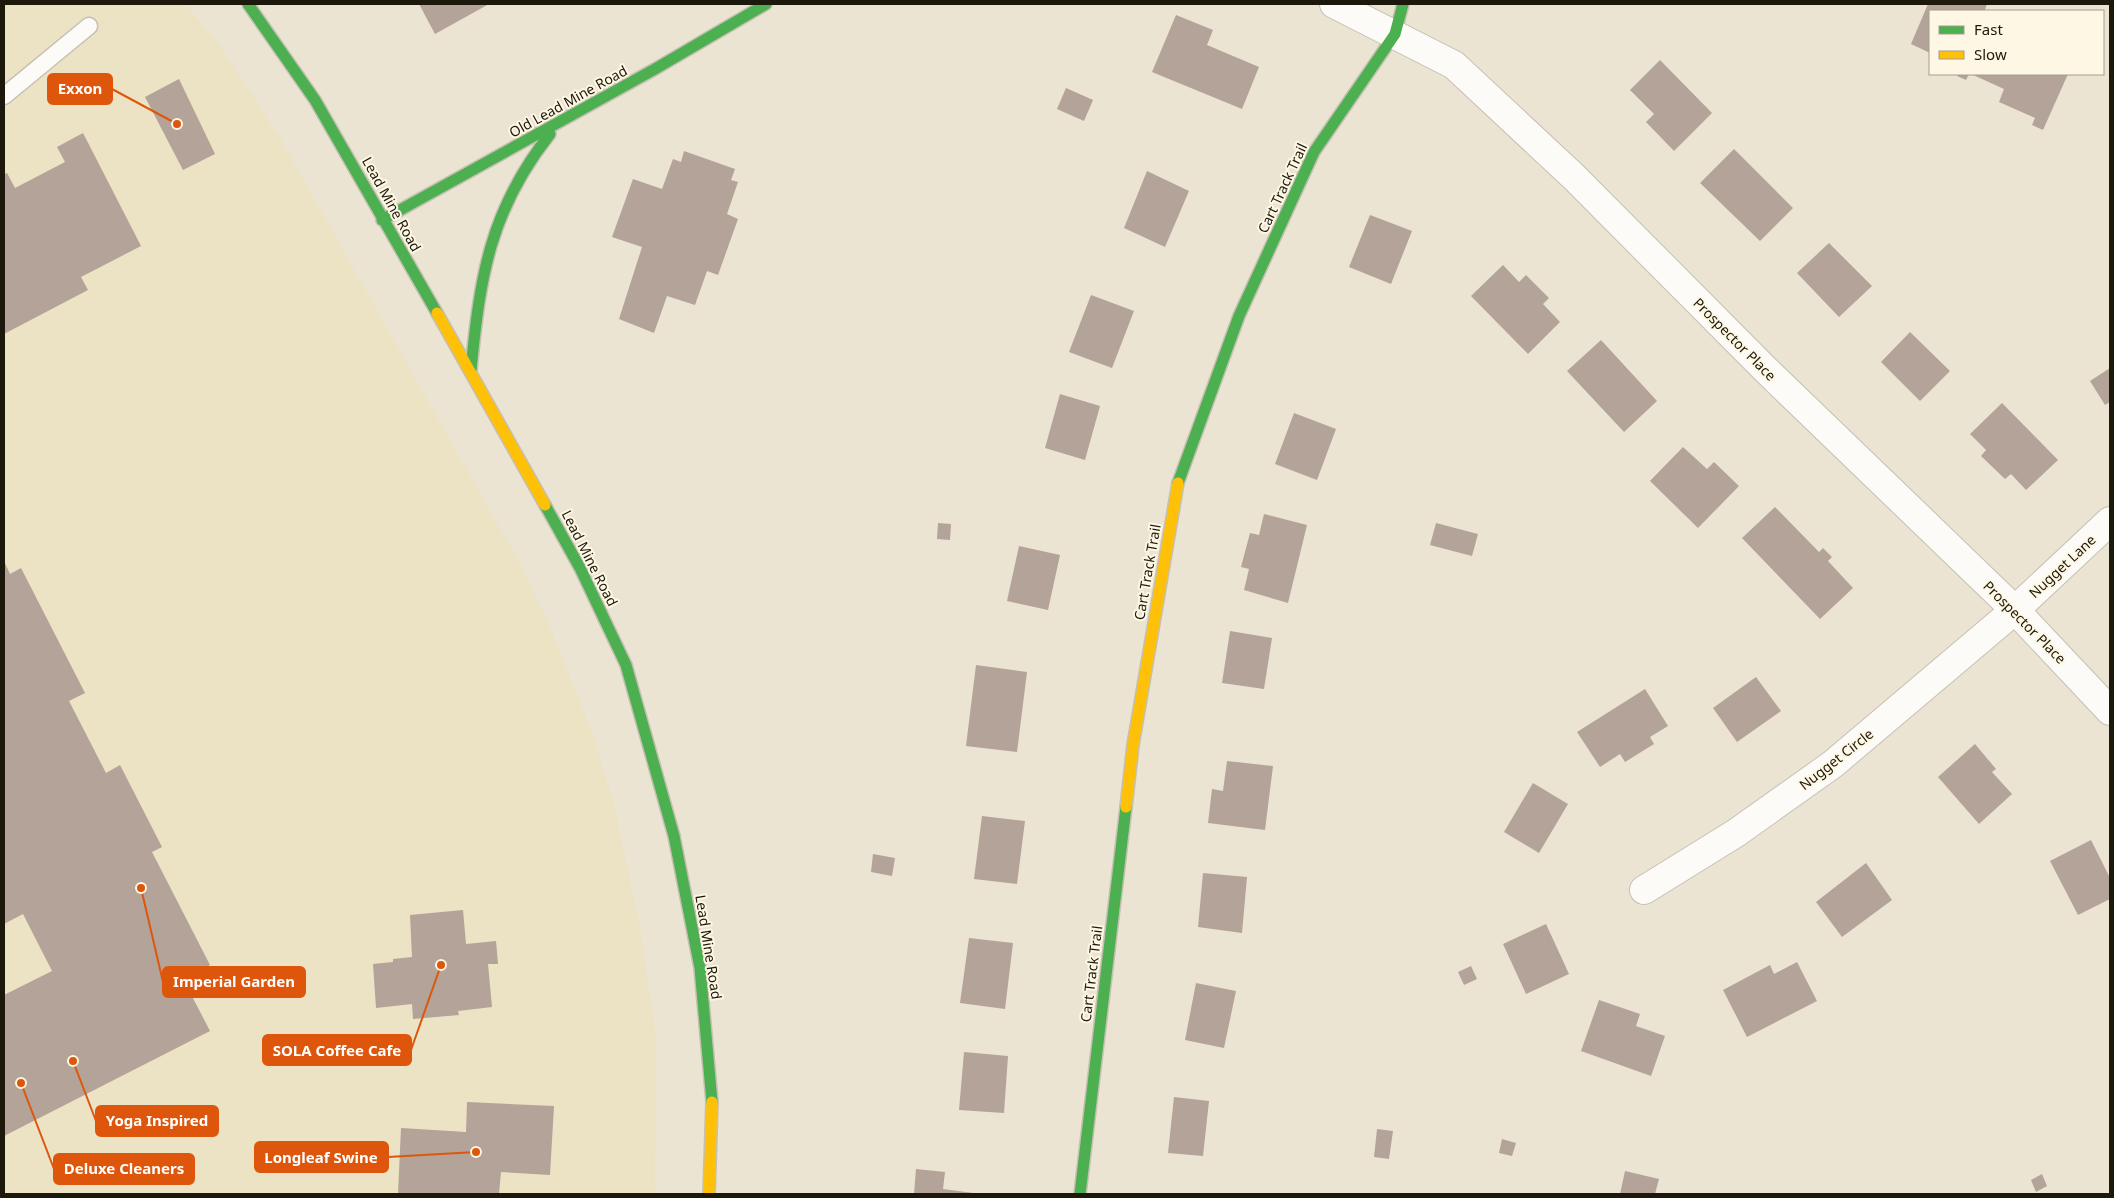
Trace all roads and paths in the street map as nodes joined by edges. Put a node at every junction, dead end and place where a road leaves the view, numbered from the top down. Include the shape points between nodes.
1 (248, 4) edge
2 (766, 4) edge
3 (1334, 4) edge
4 (1403, 4) edge
5 (89, 26) dead end
6 (1395, 34) junction
7 (4, 96) edge
8 (561, 122) junction
9 (382, 220) junction
10 (472, 370) junction
11 (2110, 521) edge
12 (2015, 610) junction
13 (2110, 711) edge
14 (1644, 890) dead end
15 (709, 1194) edge
16 (1080, 1194) edge

1 - 9 street, Lead Mine Road via 315,100
2 - 8 street, Old Lead Mine Road
3 - 6 street, Prospector Place
4 - 6 street, Cart Track Trail
5 - 7 lane
6 - 12 street, Prospector Place via 1462,71
6 - 16 street, Cart Track Trail via 1314,152 1239,316 1176,492 1133,745
8 - 9 street, Old Lead Mine Road
8 - 10 street via 521,172 498,221 484,266
9 - 10 street, Lead Mine Road
10 - 15 street, Lead Mine Road via 580,568 626,665 674,836 700,968 712,1088
11 - 12 street, Nugget Lane
12 - 13 street, Prospector Place
12 - 14 street, Nugget Circle via 1834,764 1736,833

